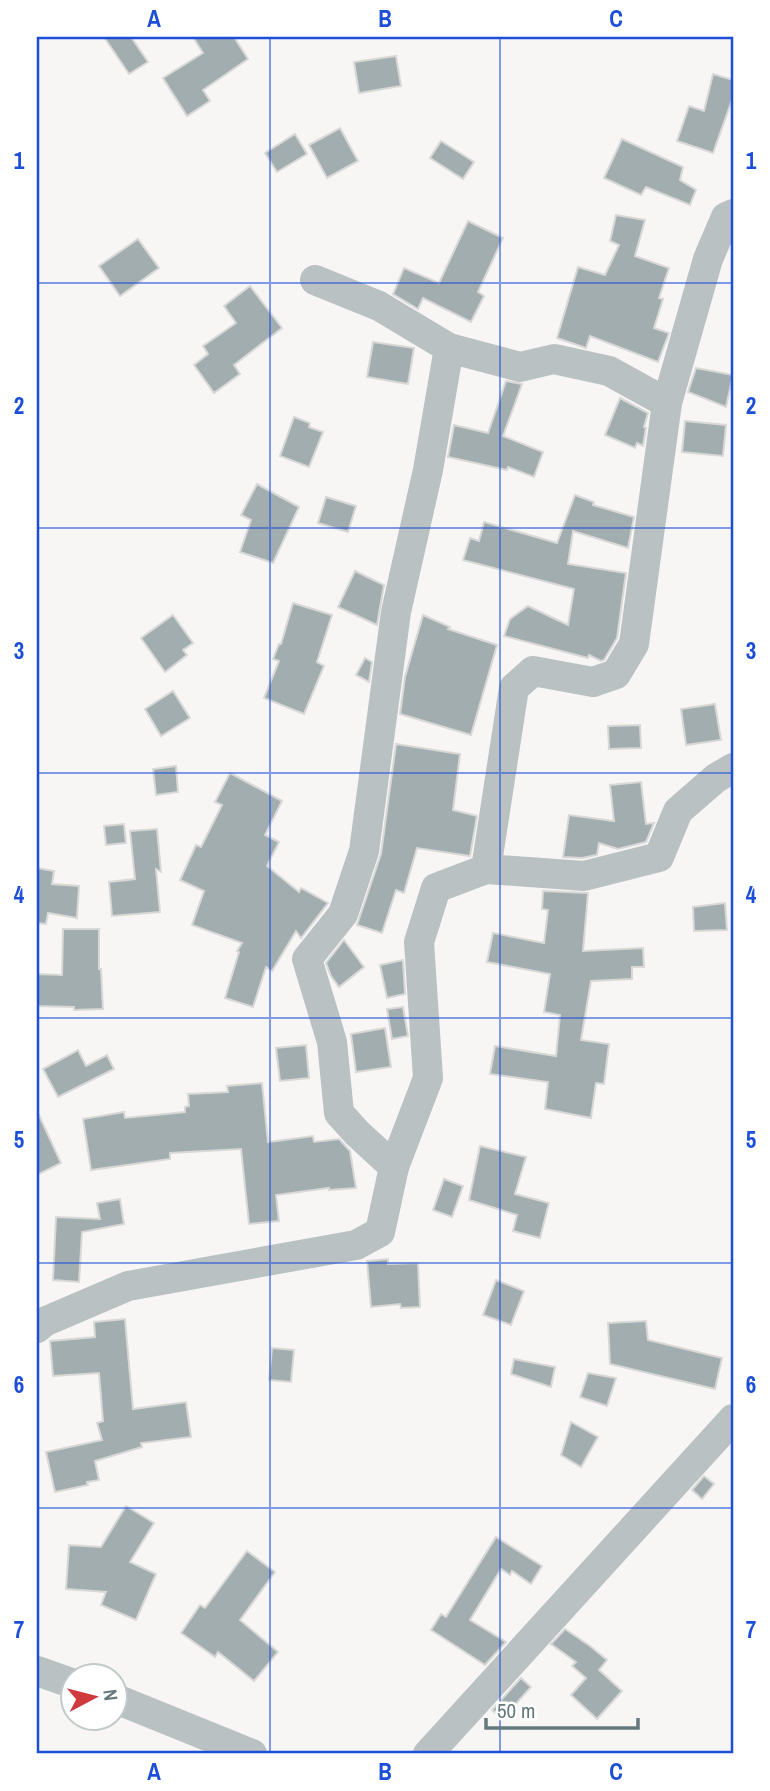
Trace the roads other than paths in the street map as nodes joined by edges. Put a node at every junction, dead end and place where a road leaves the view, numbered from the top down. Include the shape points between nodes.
1 (733, 214) edge
2 (315, 280) dead end
3 (449, 348) junction
4 (667, 403) junction
5 (733, 768) edge
6 (486, 869) junction
7 (394, 1167) junction
8 (37, 1328) edge
9 (733, 1419) edge
10 (37, 1671) edge
11 (60, 1679) edge
12 (130, 1705) edge
13 (252, 1754) edge
14 (428, 1754) edge

1 - 4 street via 726,217 708,260
2 - 3 street via 379,306
3 - 4 street via 520,367 554,359 610,371
3 - 7 street via 396,612 364,851 343,915 307,959 332,1042 339,1113
4 - 6 street via 634,644 616,674 593,682 533,671 514,688
5 - 6 street via 678,811 659,857 584,876
6 - 7 street via 436,888 422,931 428,1078
7 - 8 street via 380,1232 356,1245 128,1286
9 - 14 street
10 - 11 street
12 - 13 street

